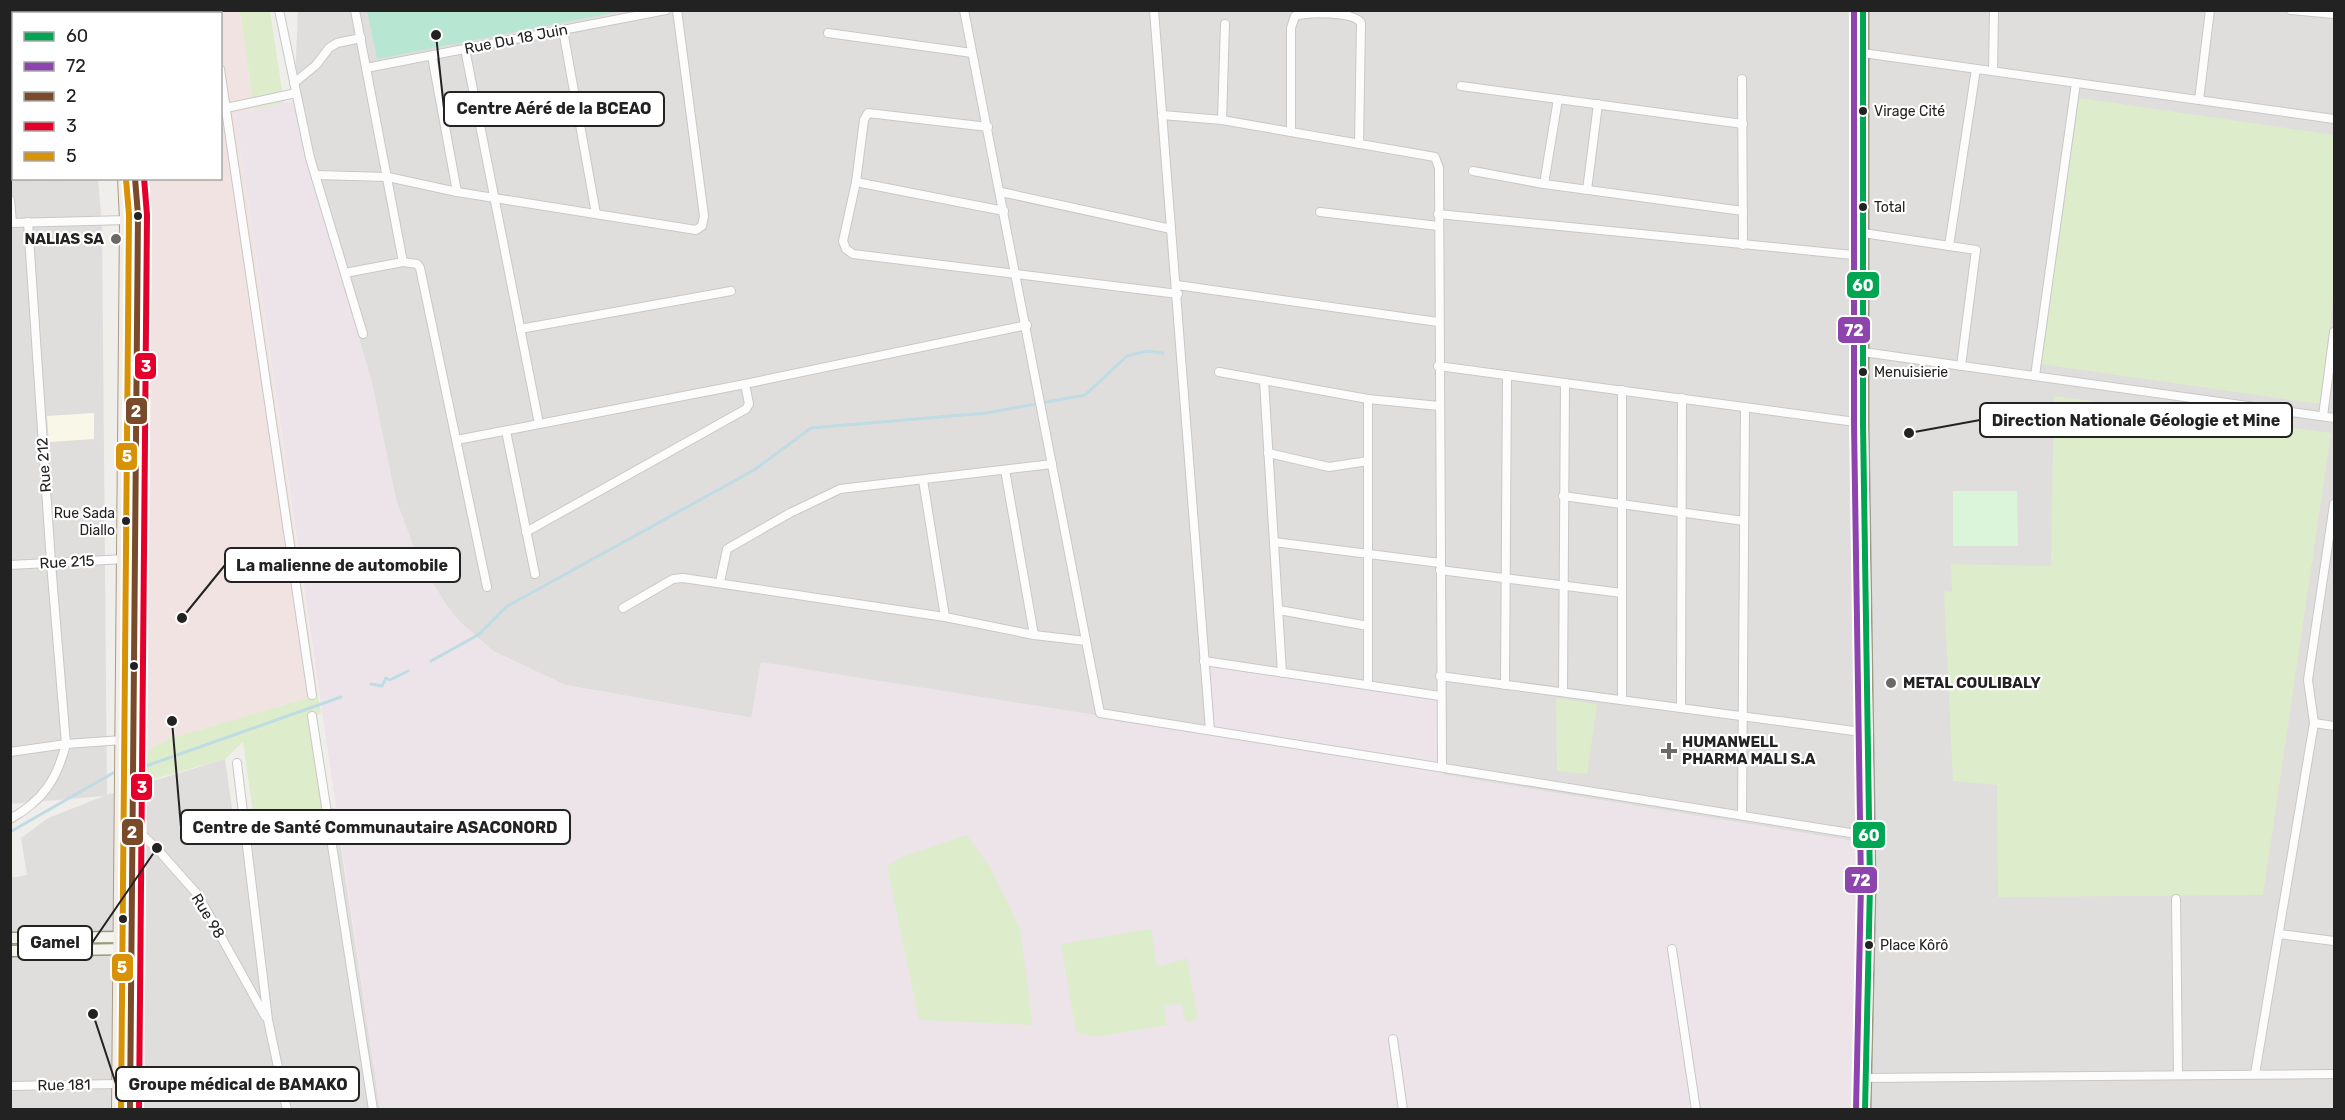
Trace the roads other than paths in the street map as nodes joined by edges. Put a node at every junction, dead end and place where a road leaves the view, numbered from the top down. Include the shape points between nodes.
1 (279, 10) edge
2 (355, 10) edge
3 (666, 10) edge
4 (677, 10) edge
5 (964, 10) edge
6 (1154, 10) edge
7 (1863, 10) edge
8 (1994, 10) edge
9 (2210, 10) edge
10 (2291, 10) edge
11 (2334, 14) edge
12 (1225, 24) dead end
13 (563, 30) junction
14 (828, 33) dead end
15 (361, 38) junction
16 (465, 49) junction
17 (972, 53) junction
18 (1863, 53) junction
19 (432, 56) junction
20 (366, 68) junction
21 (1976, 69) junction
22 (1993, 71) junction
23 (1742, 79) dead end
24 (222, 82) edge
25 (294, 83) junction
26 (2076, 83) junction
27 (1461, 86) dead end
28 (296, 93) junction
29 (1558, 99) junction
30 (2199, 100) junction
31 (1598, 104) junction
32 (226, 108) junction
33 (1162, 115) junction
34 (2334, 119) edge
35 (1222, 120) junction
36 (1743, 124) junction
37 (987, 127) junction
38 (1291, 132) junction
39 (1359, 144) junction
40 (1473, 171) dead end
41 (315, 175) junction
42 (388, 177) junction
43 (124, 180) edge
44 (135, 180) edge
45 (856, 182) junction
46 (1544, 184) junction
47 (1587, 190) junction
48 (457, 192) junction
49 (1001, 192) junction
50 (494, 198) junction
51 (10, 200) edge
52 (1004, 211) junction
53 (1743, 211) junction
54 (1320, 212) dead end
55 (596, 214) junction
56 (1438, 214) junction
57 (132, 220) junction
58 (28, 222) junction
59 (11, 223) edge
60 (1438, 226) junction
61 (1171, 229) junction
62 (1863, 233) junction
63 (1743, 245) junction
64 (1949, 246) junction
65 (1863, 256) junction
66 (403, 262) junction
67 (345, 273) junction
68 (1017, 275) junction
69 (1177, 285) junction
70 (731, 291) dead end
71 (1178, 294) junction
72 (1438, 322) junction
73 (1027, 324) junction
74 (520, 329) junction
75 (2334, 332) edge
76 (363, 334) dead end
77 (1863, 352) junction
78 (1438, 366) junction
79 (1962, 366) junction
80 (1219, 372) dead end
81 (1507, 375) junction
82 (2035, 376) junction
83 (1264, 381) junction
84 (1565, 383) junction
85 (745, 384) junction
86 (1622, 390) junction
87 (1682, 398) junction
88 (1368, 399) junction
89 (1439, 406) junction
90 (1745, 407) junction
91 (2323, 416) junction
92 (2334, 418) edge
93 (1863, 423) junction
94 (539, 424) junction
95 (506, 431) junction
96 (457, 440) junction
97 (1268, 453) junction
98 (1368, 461) junction
99 (1052, 464) junction
100 (1005, 470) junction
101 (923, 480) junction
102 (1563, 496) junction
103 (1622, 504) junction
104 (2334, 504) edge
105 (1682, 512) junction
106 (1744, 521) junction
107 (526, 532) junction
108 (1274, 542) junction
109 (1368, 554) junction
110 (128, 558) junction
111 (51, 563) junction
112 (10, 565) edge
113 (1440, 566) junction
114 (535, 574) dead end
115 (1505, 578) junction
116 (720, 582) junction
117 (1563, 585) junction
118 (487, 587) dead end
119 (1622, 593) junction
120 (623, 608) dead end
121 (1279, 610) junction
122 (945, 617) junction
123 (1368, 626) junction
124 (1034, 635) junction
125 (1086, 641) junction
126 (1204, 661) junction
127 (1282, 673) junction
128 (1440, 676) junction
129 (1505, 685) junction
130 (1368, 686) junction
131 (1563, 692) junction
132 (312, 695) dead end
133 (1440, 696) junction
134 (1622, 700) junction
135 (1681, 708) junction
136 (312, 716) dead end
137 (1743, 716) junction
138 (2314, 723) junction
139 (2334, 726) edge
140 (1210, 730) junction
141 (1869, 733) junction
142 (123, 740) junction
143 (66, 744) junction
144 (10, 752) edge
145 (127, 758) junction
146 (237, 763) dead end
147 (1442, 767) junction
148 (127, 782) junction
149 (1742, 814) junction
150 (10, 819) edge
151 (132, 825) junction
152 (1869, 836) junction
153 (2176, 899) dead end
154 (2279, 934) junction
155 (10, 938) edge
156 (2334, 941) edge
157 (124, 943) junction
158 (1672, 949) dead end
159 (10, 951) edge
160 (268, 1020) junction
161 (1393, 1039) dead end
162 (2255, 1074) junction
163 (2334, 1074) edge
164 (2178, 1075) junction
165 (1864, 1078) junction
166 (117, 1084) junction
167 (10, 1086) edge
168 (118, 1110) edge
169 (130, 1110) edge
170 (286, 1110) edge
171 (373, 1110) edge
172 (1402, 1110) edge
173 (1696, 1110) edge
174 (1865, 1110) edge

1 - 25 street
2 - 15 street
3 - 13 street, Rue Du 18 Juin
4 - 55 street via 704,216 702,226 696,230
5 - 17 street
6 - 33 street
7 - 18 main road
8 - 22 street
9 - 30 street
10 - 11 street
12 - 35 street
13 - 16 street, Rue Du 18 Juin
13 - 55 street
14 - 17 street
15 - 20 street
15 - 25 street via 328,48 316,65
16 - 19 street, Rue Du 18 Juin
16 - 50 street
17 - 37 street
18 - 21 street
18 - 62 main road
19 - 20 street, Rue Du 18 Juin
19 - 48 street
20 - 42 street
21 - 22 street
21 - 64 street
22 - 26 street
23 - 36 street
24 - 32 street
25 - 28 street
26 - 30 street
26 - 82 street
27 - 29 street
28 - 32 street
28 - 41 street
29 - 31 street
29 - 46 street
30 - 34 street
31 - 36 street
31 - 47 street
32 - 132 street
33 - 35 street
33 - 61 street
35 - 38 street
36 - 53 street
37 - 45 street via 868,113
37 - 49 street
38 - 39 street
38 - 39 street via 1291,28 1295,16 1352,16 1361,23
39 - 56 street via 1435,157
40 - 46 street
41 - 42 street
41 - 67 street
42 - 48 street
42 - 66 street
43 - 57 main road
44 - 57 main road
45 - 52 street
45 - 68 street via 843,241 853,254
46 - 47 street
47 - 53 street
48 - 50 street
49 - 52 street
49 - 61 street
50 - 55 street
50 - 74 street
51 - 59 street
52 - 68 street
53 - 63 street
54 - 60 street
56 - 60 street
56 - 63 street
57 - 58 street
57 - 110 main road
58 - 59 street
58 - 111 street, Rue 212
60 - 72 street
61 - 69 street
62 - 64 street
62 - 65 main road
63 - 65 street
64 - 79 street via 1976,250
65 - 77 main road
66 - 67 street
66 - 96 street via 420,268
67 - 76 street
68 - 71 street
68 - 73 street
69 - 71 street
69 - 72 street
70 - 74 street
71 - 126 street
72 - 78 street
73 - 85 street
73 - 99 street
74 - 94 street
75 - 91 street
77 - 79 street
77 - 93 main road
78 - 81 street
78 - 89 street
79 - 82 street
80 - 83 street
81 - 84 street
81 - 115 street
82 - 91 street
83 - 88 street
83 - 97 street
84 - 86 street
84 - 102 street
85 - 94 street
85 - 107 street via 749,404 746,409
86 - 87 street
86 - 103 street
87 - 90 street
87 - 105 street
88 - 89 street
88 - 98 street
89 - 113 street
90 - 93 street
90 - 106 street
91 - 92 street
93 - 141 main road
94 - 95 street
95 - 96 street
95 - 107 street
96 - 118 street
97 - 98 street via 1329,467
97 - 108 street
98 - 109 street
99 - 100 street
99 - 125 street
100 - 101 street
100 - 124 street
101 - 116 street via 840,489 790,513 727,549
101 - 122 street
102 - 103 street
102 - 117 street
103 - 105 street
103 - 119 street
104 - 138 street via 2308,680
105 - 106 street
105 - 135 street
106 - 137 street
107 - 114 street
108 - 109 street
108 - 121 street
109 - 113 street
109 - 123 street
110 - 111 street, Rue 215
110 - 142 main road
110 - 145 main road
111 - 112 street, Rue 215
111 - 143 street, Rue 212
113 - 115 street
113 - 128 street
115 - 117 street
115 - 129 street
116 - 120 street via 673,579
116 - 122 street
117 - 119 street
117 - 131 street
119 - 134 street
121 - 123 street
121 - 127 street
122 - 124 street
123 - 130 street
124 - 125 street
125 - 140 street via 1100,713
126 - 127 street
126 - 140 street
127 - 130 street
128 - 129 street
128 - 133 street
129 - 131 street
130 - 133 street
131 - 134 street
133 - 147 street
134 - 135 street
135 - 137 street
136 - 171 street
137 - 141 street
137 - 149 street
138 - 139 street
138 - 154 street
140 - 147 street
141 - 152 main road
142 - 143 street
142 - 145 main road
143 - 144 street
143 - 150 street via 51,786
145 - 148 main road
146 - 160 street
147 - 149 street
148 - 151 main road
148 - 157 main road
149 - 152 street
151 - 157 main road
151 - 160 street, Rue 98 via 198,895
152 - 165 main road
153 - 164 street
154 - 156 street
154 - 162 street
155 - 157 main road
157 - 159 main road
157 - 166 main road
157 - 169 main road
158 - 173 street
160 - 170 street
161 - 172 street
162 - 163 street
162 - 164 street
164 - 165 street
165 - 174 main road
166 - 167 street, Rue 181
166 - 168 main road

